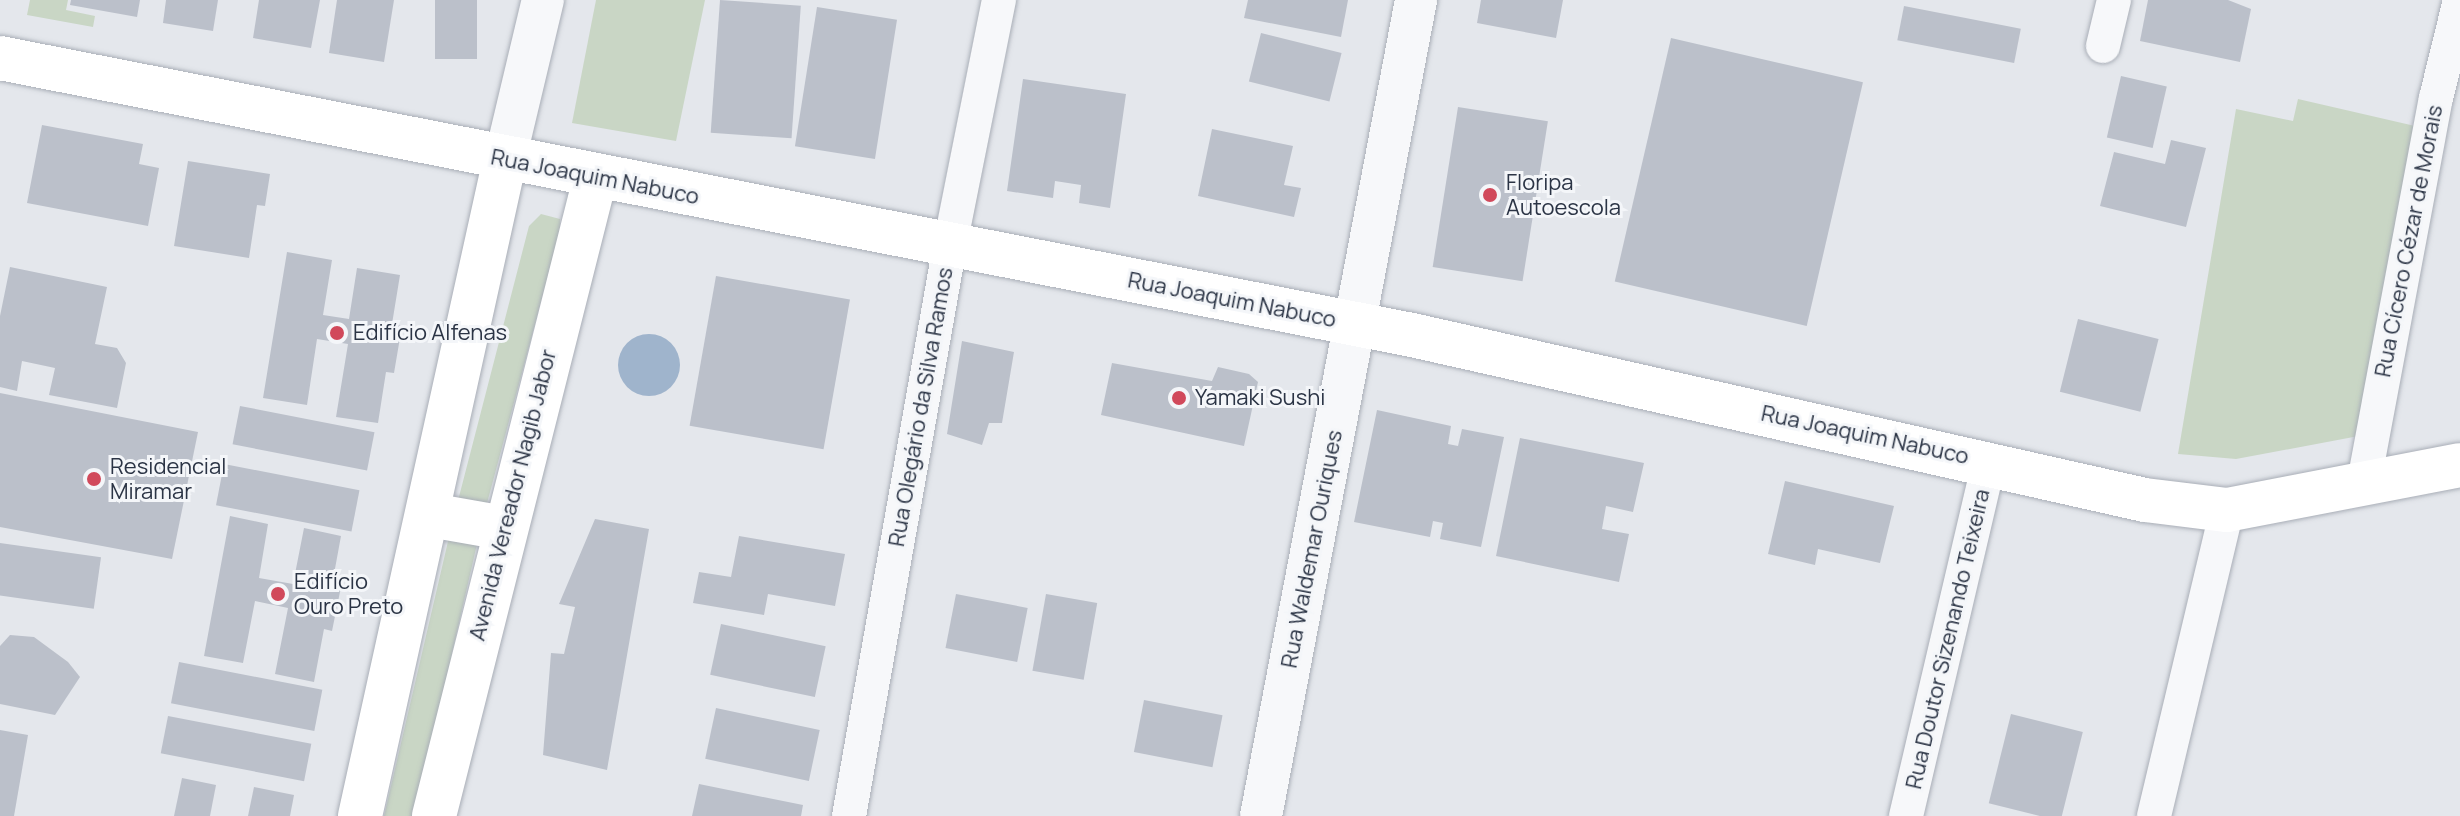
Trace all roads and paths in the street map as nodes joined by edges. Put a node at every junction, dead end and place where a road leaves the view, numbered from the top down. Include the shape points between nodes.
1 (543, 0) edge
2 (999, 0) edge
3 (1416, 0) edge
4 (2114, 0) edge
5 (2460, 0) edge
6 (2103, 46) dead end
7 (0, 58) edge
8 (505, 159) junction
9 (596, 175) junction
10 (950, 245) junction
11 (1355, 324) junction
12 (1989, 462) junction
13 (2460, 465) edge
14 (2364, 482) junction
15 (2227, 510) junction
16 (430, 515) junction
17 (504, 528) junction
18 (360, 816) edge
19 (434, 816) edge
20 (849, 816) edge
21 (1261, 816) edge
22 (1906, 816) edge
23 (2154, 816) edge

1 - 8 street
2 - 10 street, Rua Olegário da Silva Ramos
3 - 11 street, Rua Waldemar Ouriques
4 - 6 street
5 - 14 street, Rua Cícero Cézar de Morais via 2436,98
7 - 8 main road, Rua Joaquim Nabuco
8 - 9 main road, Rua Joaquim Nabuco
8 - 16 main road
9 - 10 main road, Rua Joaquim Nabuco
9 - 17 main road, Avenida Vereador Nagib Jabor
10 - 11 main road, Rua Joaquim Nabuco
10 - 20 street, Rua Olegário da Silva Ramos
11 - 12 main road, Rua Joaquim Nabuco
11 - 21 street, Rua Waldemar Ouriques
12 - 15 main road, Rua Joaquim Nabuco via 2145,500
12 - 22 street, Rua Doutor Sizenando Teixeira
13 - 14 main road, Rua Joaquim Nabuco
14 - 15 main road, Rua Joaquim Nabuco
15 - 23 street
16 - 17 main road
16 - 18 main road
17 - 19 main road, Avenida Vereador Nagib Jabor

